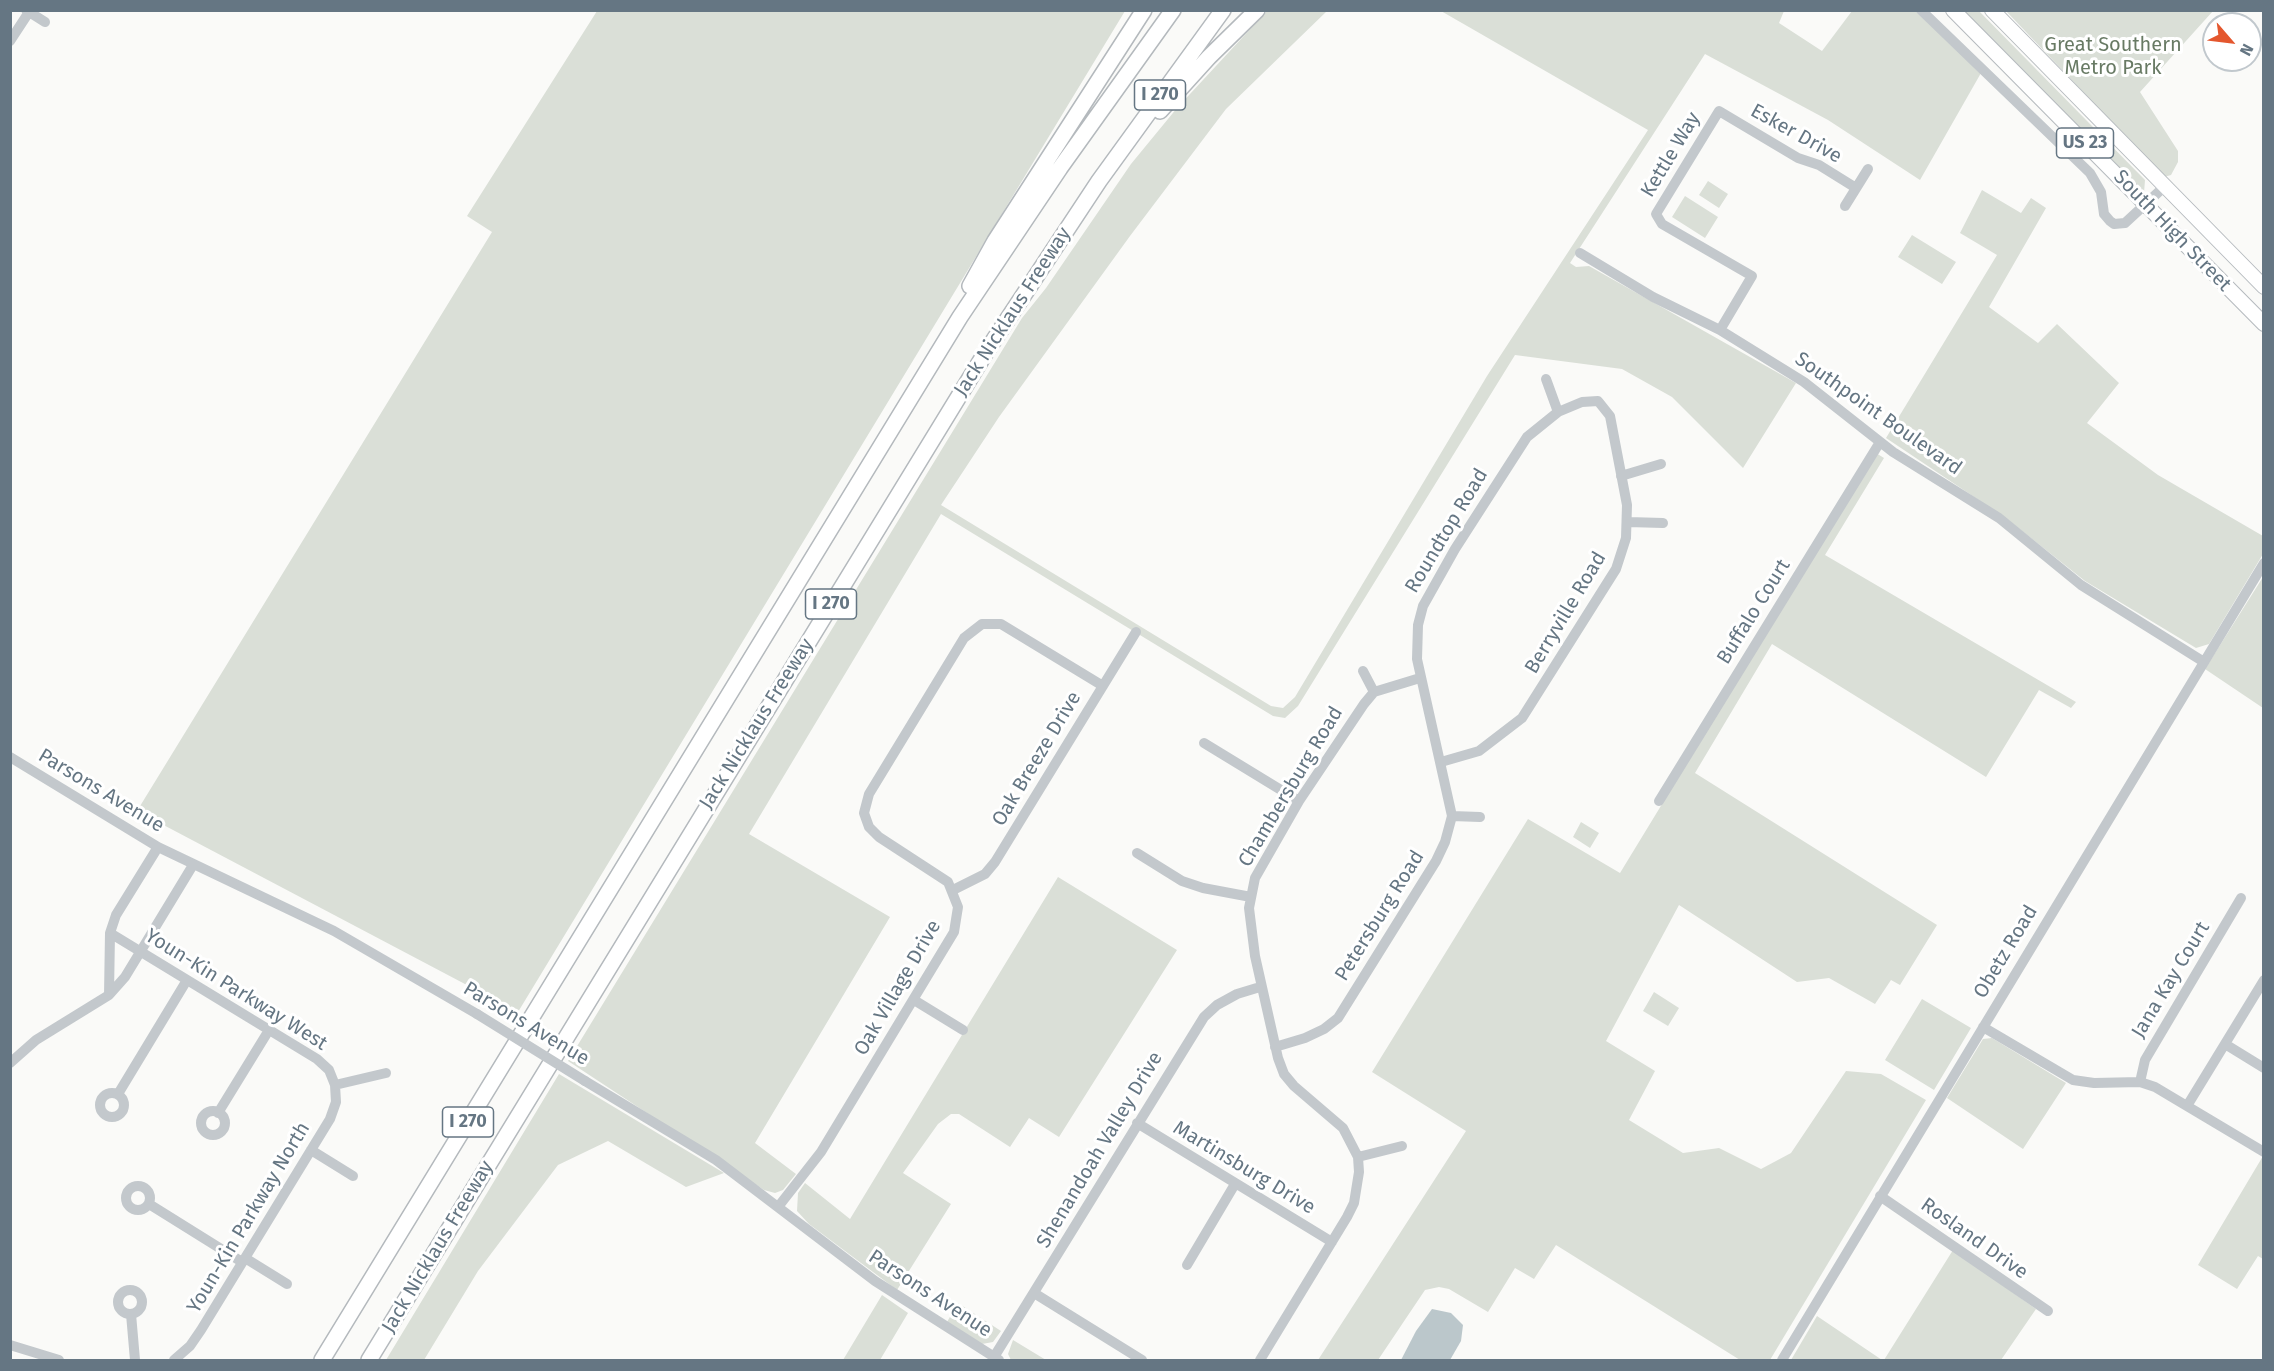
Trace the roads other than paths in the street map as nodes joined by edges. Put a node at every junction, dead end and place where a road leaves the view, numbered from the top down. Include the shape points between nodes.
1 (1144, 10) edge
2 (1151, 10) edge
3 (1173, 10) edge
4 (1223, 10) edge
5 (1257, 10) edge
6 (1920, 10) edge
7 (1953, 10) edge
8 (1992, 10) edge
9 (28, 11) edge
10 (45, 22) dead end
11 (10, 41) edge
12 (1719, 111) joint
13 (1062, 137) junction
14 (1868, 169) dead end
15 (1099, 181) junction
16 (2164, 187) junction
17 (1856, 188) junction
18 (2145, 204) junction
19 (1845, 206) dead end
20 (1580, 253) dead end
21 (2264, 287) edge
22 (2264, 324) edge
23 (1720, 330) junction
24 (1546, 379) dead end
25 (1594, 400) joint
26 (1558, 412) junction
27 (896, 420) junction
28 (1880, 442) junction
29 (1661, 464) dead end
30 (1621, 476) junction
31 (1628, 522) junction
32 (1662, 523) dead end
33 (2264, 563) edge
34 (1136, 632) dead end
35 (2204, 662) junction
36 (1363, 671) dead end
37 (1420, 678) junction
38 (1103, 686) junction
39 (1374, 692) junction
40 (1204, 743) dead end
41 (10, 757) edge
42 (1441, 762) junction
43 (1299, 801) junction
44 (1659, 801) dead end
45 (1452, 816) junction
46 (1480, 817) dead end
47 (158, 847) junction
48 (1137, 853) dead end
49 (193, 865) junction
50 (953, 890) junction
51 (1251, 897) junction
52 (2241, 898) dead end
53 (110, 933) junction
54 (141, 952) junction
55 (187, 980) junction
56 (2264, 980) edge
57 (1260, 987) junction
58 (109, 995) junction
59 (914, 1000) junction
60 (1983, 1027) junction
61 (269, 1030) junction
62 (963, 1030) dead end
63 (2225, 1044) junction
64 (1275, 1047) junction
65 (10, 1063) edge
66 (2264, 1068) edge
67 (386, 1073) dead end
68 (2139, 1082) junction
69 (335, 1085) junction
70 (118, 1094) dead end
71 (2187, 1106) junction
72 (218, 1113) dead end
73 (1137, 1124) junction
74 (1402, 1146) dead end
75 (311, 1150) junction
76 (2264, 1152) edge
77 (1358, 1157) junction
78 (353, 1176) dead end
79 (1235, 1184) junction
80 (1880, 1196) junction
81 (149, 1204) dead end
82 (778, 1207) junction
83 (1332, 1242) junction
84 (243, 1260) junction
85 (1187, 1265) dead end
86 (287, 1284) dead end
87 (1034, 1293) junction
88 (2048, 1311) dead end
89 (131, 1314) dead end
90 (10, 1345) edge
91 (997, 1359) edge
92 (59, 1360) edge
93 (135, 1360) edge
94 (174, 1360) edge
95 (322, 1360) edge
96 (369, 1360) edge
97 (1142, 1360) edge
98 (1260, 1360) edge
99 (1782, 1360) edge

1 - 13 highway
2 - 13 highway
3 - 27 highway, Jack Nicklaus Freeway / I 270 via 1047,187
4 - 15 highway, Jack Nicklaus Freeway / I 270
5 - 15 highway via 1184,82
6 - 18 street via 2090,173 2097,182 2106,218 2114,224 2125,223
7 - 18 main road, South High Street / US 23
8 - 16 main road, South High Street / US 23
9 - 10 street
9 - 11 street
12 - 17 street, Esker Drive
12 - 23 street, Kettle Way via 1656,214 1657,219 1752,276
13 - 27 highway via 995,241
14 - 17 street
15 - 96 highway, Jack Nicklaus Freeway / I 270 via 921,457
16 - 18 street
16 - 21 main road, South High Street / US 23
17 - 19 street
18 - 22 main road, South High Street / US 23
20 - 23 street, Southpoint Boulevard via 1653,297
23 - 28 street, Southpoint Boulevard via 1804,382
24 - 26 street
25 - 26 street, Roundtop Road
25 - 30 street, Berryville Road via 1610,416
26 - 37 street, Roundtop Road via 1535,429 1516,452 1423,606 1418,625
27 - 95 highway, Jack Nicklaus Freeway / I 270
28 - 35 street, Southpoint Boulevard via 1999,518 2081,585
28 - 44 street, Buffalo Court
29 - 30 street
30 - 31 street, Berryville Road
31 - 32 street
31 - 42 street, Berryville Road via 1616,569 1522,718 1479,751
33 - 35 street, Obetz Road
34 - 38 street, Oak Breeze Drive
35 - 60 street, Obetz Road
36 - 39 street
37 - 39 street
37 - 42 street, Roundtop Road
38 - 50 street, Oak Breeze Drive via 995,862 985,874
38 - 50 street via 996,623 982,624 964,638 865,805 866,819 879,837 942,876
39 - 43 street, Chambersburg Road via 1339,737
40 - 43 street
41 - 47 street, Parsons Avenue
42 - 45 street
43 - 51 street, Chambersburg Road via 1264,858
45 - 46 street
45 - 64 street, Petersburg Road via 1436,861 1338,1018 1305,1038
47 - 49 street, Parsons Avenue
47 - 53 street via 116,915
48 - 51 street via 1182,881
49 - 54 street
49 - 82 street, Parsons Avenue, bridge via 343,935 716,1161
50 - 59 street, Oak Village Drive via 958,907 954,932
51 - 57 street, Chambersburg Road via 1249,908
52 - 68 street, Jana Kay Court via 2145,1060
53 - 54 street, Youn-Kin Parkway West
53 - 58 street
54 - 55 street, Youn-Kin Parkway West
54 - 58 street
55 - 61 street, Youn-Kin Parkway West
55 - 70 street
56 - 63 street
57 - 64 street, Chambersburg Road
57 - 73 street, Shenandoah Valley Drive via 1237,994 1204,1017
58 - 65 street via 36,1040
59 - 62 street
59 - 82 street, Oak Village Drive via 821,1152
60 - 68 street via 2073,1080
60 - 80 street, Obetz Road
61 - 69 street, Youn-Kin Parkway West via 323,1064
61 - 72 street
63 - 66 street
63 - 71 street
64 - 77 street, Chambersburg Road via 1284,1074 1343,1128
67 - 69 street
68 - 71 street via 2156,1087
69 - 75 street, Youn-Kin Parkway North via 333,1111
71 - 76 street
73 - 79 street, Martinsburg Drive
73 - 87 street, Shenandoah Valley Drive
74 - 77 street
75 - 78 street
75 - 84 street, Youn-Kin Parkway North
77 - 83 street via 1354,1203
79 - 83 street, Martinsburg Drive
79 - 85 street
80 - 88 street, Rosland Drive
80 - 99 street, Obetz Road
81 - 84 street
82 - 91 street, Parsons Avenue via 911,1306
83 - 98 street
84 - 86 street
84 - 94 street, Youn-Kin Parkway North via 196,1338
87 - 91 street, Shenandoah Valley Drive
87 - 97 street
89 - 93 street
90 - 92 street

